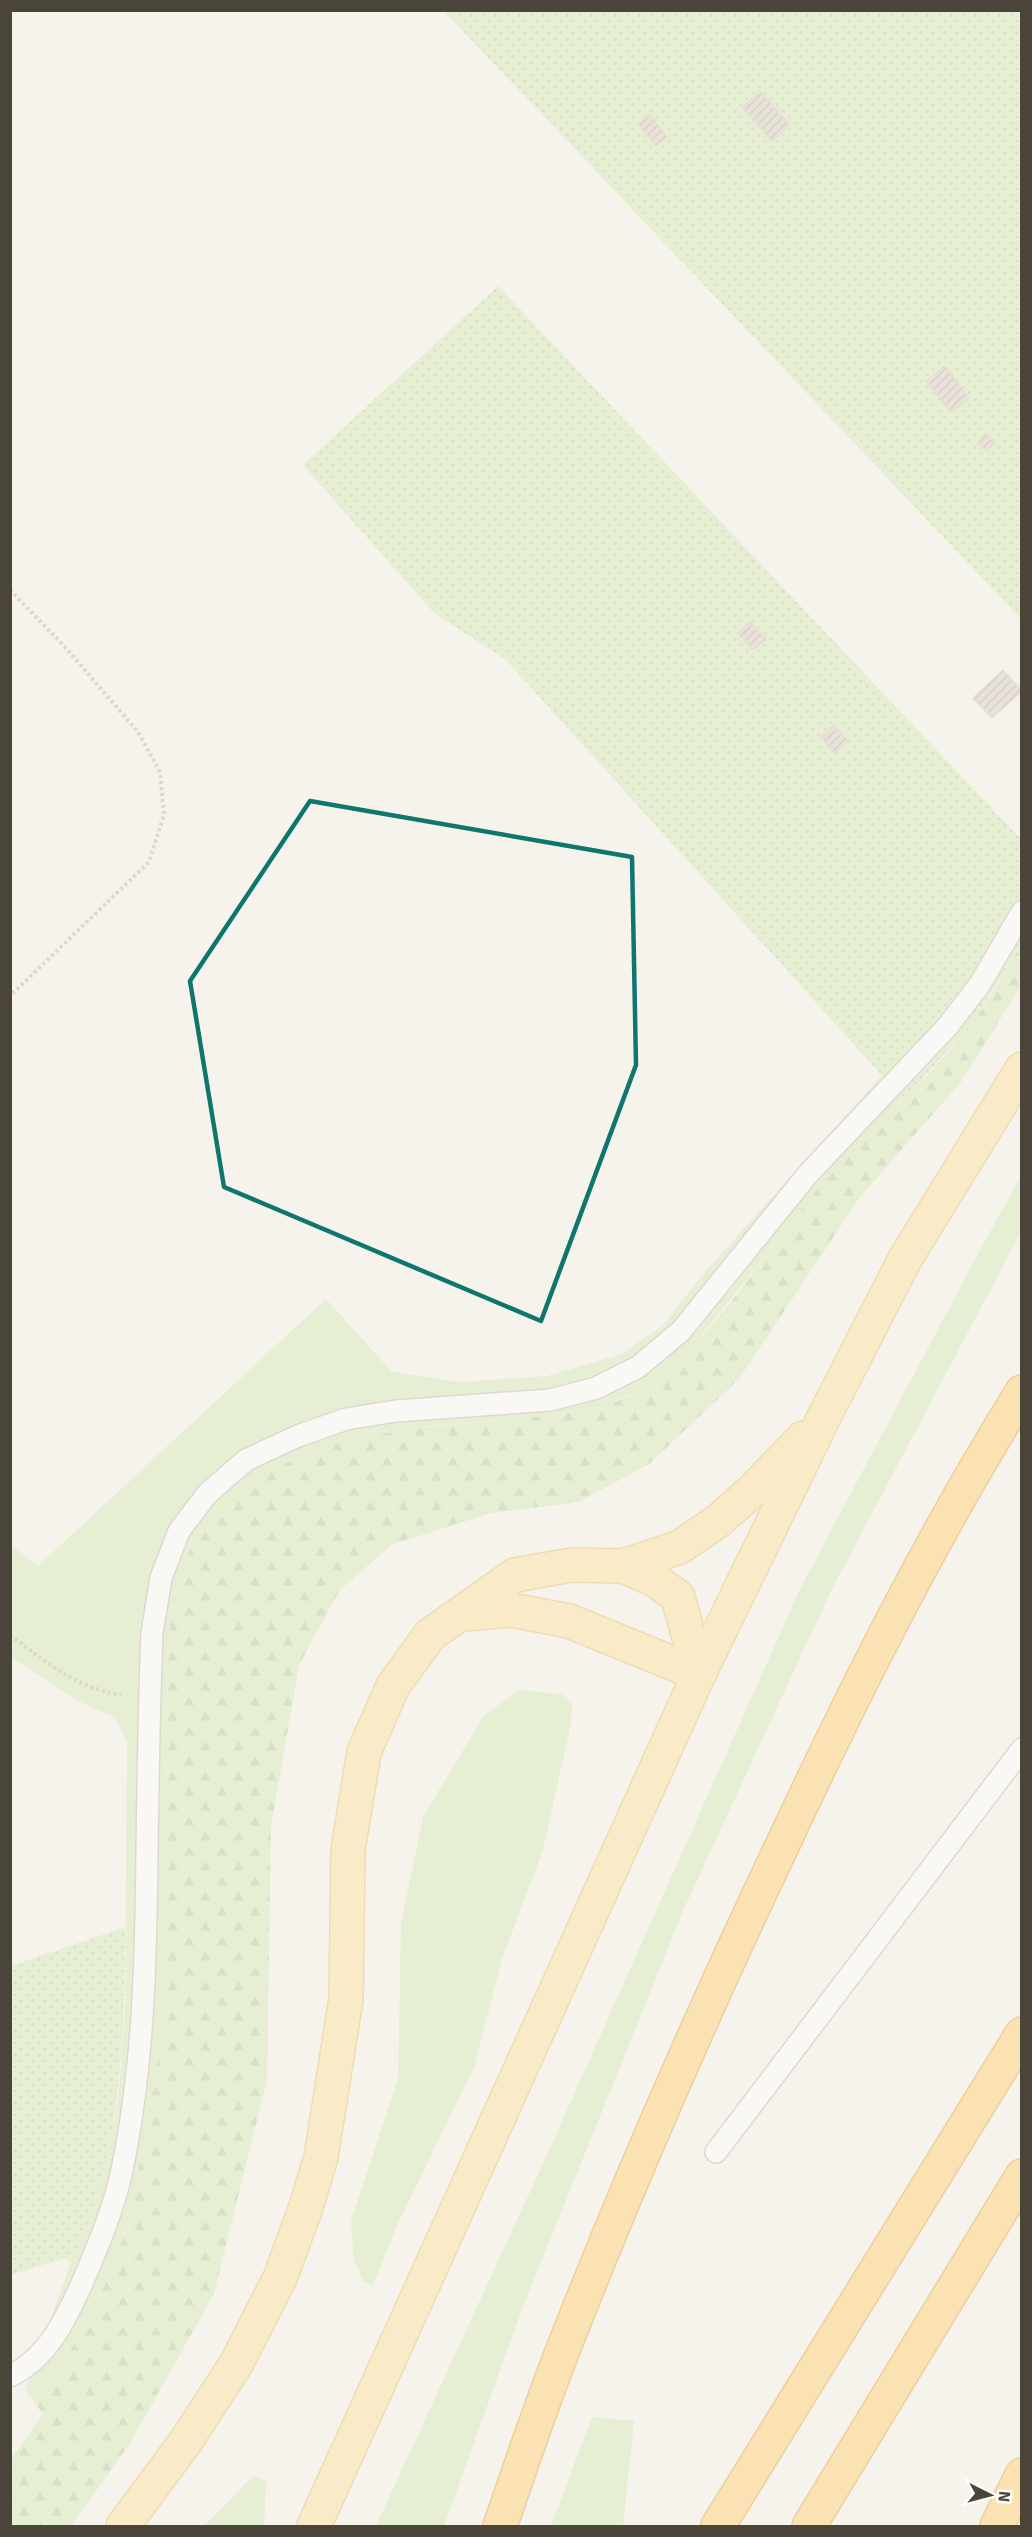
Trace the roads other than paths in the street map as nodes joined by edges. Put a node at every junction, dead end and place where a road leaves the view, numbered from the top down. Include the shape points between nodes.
1 (1022, 912) edge
2 (1022, 1069) edge
3 (1022, 1392) edge
4 (825, 1415) junction
5 (623, 1566) junction
6 (459, 1614) junction
7 (699, 1674) junction
8 (1022, 1749) edge
9 (1022, 2034) edge
10 (716, 2152) dead end
11 (1022, 2176) edge
12 (10, 2376) edge
13 (1022, 2475) edge
14 (123, 2526) edge
15 (314, 2526) edge
16 (500, 2526) edge
17 (718, 2526) edge
18 (809, 2526) edge
19 (997, 2526) edge

1 - 12 lane via 980,984 947,1027 808,1174 681,1331 638,1367 596,1388 550,1400 396,1410 346,1419 298,1436 246,1460 207,1494 179,1531 161,1578 152,1633 146,1979 122,2171 99,2245 69,2313 44,2350
2 - 4 main road via 905,1259
3 - 16 highway via 985,1452 854,1694 746,1923 567,2338
4 - 5 main road via 718,1521 680,1547
4 - 7 main road
5 - 6 main road via 571,1565 515,1575
5 - 7 main road via 655,1580 678,1597
6 - 7 main road via 511,1610 569,1621
6 - 14 main road via 430,1635 393,1686 364,1752 348,1850 346,1999 321,2157 295,2238 280,2278 236,2364 186,2441
7 - 15 main road
8 - 10 lane
9 - 17 highway
11 - 18 highway
13 - 19 highway

